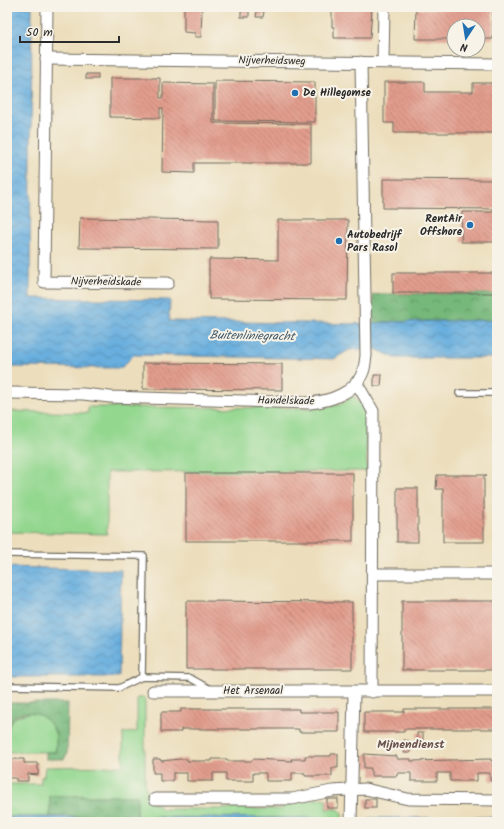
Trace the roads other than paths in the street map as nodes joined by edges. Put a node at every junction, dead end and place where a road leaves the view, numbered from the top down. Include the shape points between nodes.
1 (47, 7) edge
2 (384, 7) edge
3 (46, 59) junction
4 (362, 62) junction
5 (382, 62) junction
6 (497, 64) edge
7 (168, 283) dead end
8 (356, 382) junction
9 (7, 393) edge
10 (459, 393) dead end
11 (497, 393) edge
12 (7, 554) edge
13 (373, 574) junction
14 (497, 574) edge
15 (142, 677) junction
16 (7, 686) edge
17 (153, 691) dead end
18 (214, 691) junction
19 (354, 692) junction
20 (372, 692) junction
21 (497, 692) edge
22 (352, 791) junction
23 (155, 798) dead end
24 (497, 800) edge
25 (351, 822) edge

1 - 3 street
2 - 5 street
3 - 4 street, Nijverheidsweg
3 - 7 street, Nijverheidskade via 44,282
4 - 5 street, Nijverheidsweg
4 - 8 street, Handelskade via 366,356 364,371
5 - 6 street, Nijverheidsweg
8 - 9 street, Handelskade via 340,396 327,401 310,402
8 - 13 street via 374,411
10 - 11 lane
12 - 15 lane via 144,556
13 - 14 street
13 - 20 street
15 - 16 lane via 119,688
15 - 18 lane via 190,678
17 - 18 street, Het Arsenaal
18 - 19 street, Het Arsenaal
19 - 20 street, Het Arsenaal
19 - 22 street
20 - 21 street, Het Arsenaal
22 - 23 street via 332,791 292,799
22 - 24 street via 365,788 408,799
22 - 25 street

